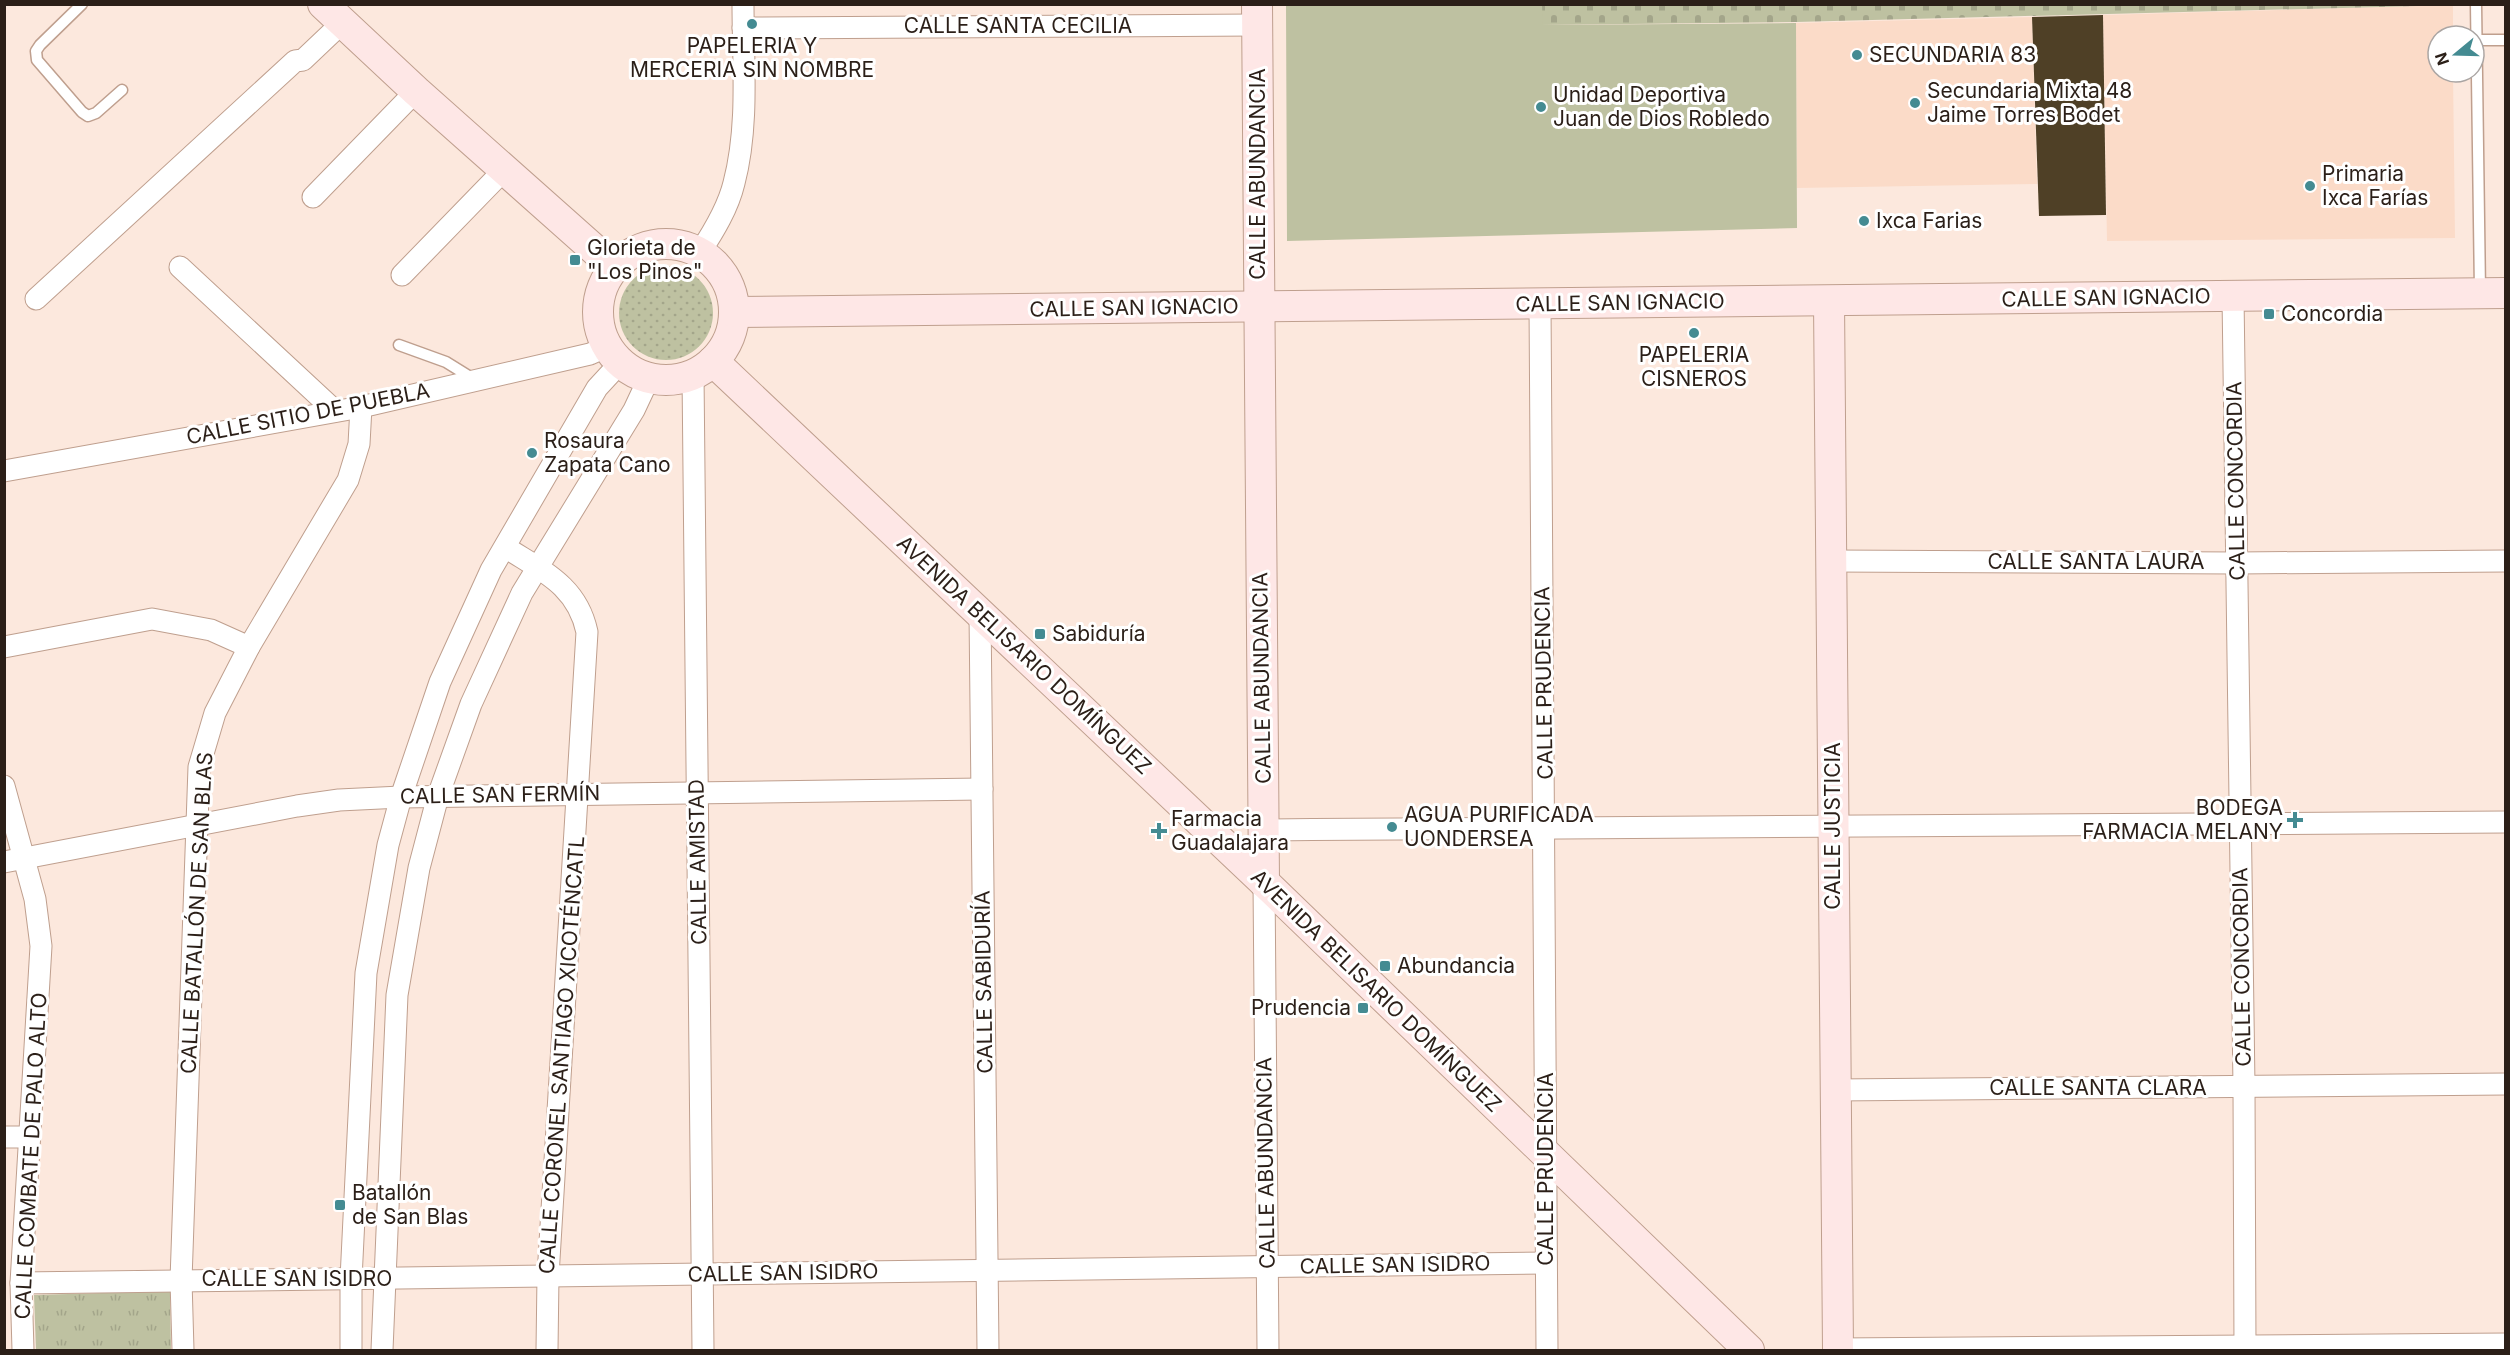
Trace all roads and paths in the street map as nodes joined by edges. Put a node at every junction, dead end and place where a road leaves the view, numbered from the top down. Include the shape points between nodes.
1 (82, 4) edge
2 (743, 4) edge
3 (2475, 4) edge
4 (332, 13) edge
5 (1257, 15) edge
6 (2476, 24) edge
7 (743, 28) junction
8 (2486, 40) edge
9 (2505, 40) edge
10 (2479, 84) edge
11 (122, 90) dead end
12 (416, 91) junction
13 (504, 170) junction
14 (313, 197) dead end
15 (700, 252) junction
16 (180, 267) dead end
17 (614, 267) junction
18 (402, 275) dead end
19 (2493, 294) edge
20 (2233, 296) junction
21 (36, 299) dead end
22 (1829, 301) junction
23 (1540, 303) junction
24 (1258, 306) junction
25 (734, 312) junction
26 (399, 345) dead end
27 (614, 354) junction
28 (703, 368) junction
29 (649, 378) junction
30 (475, 380) junction
31 (361, 407) junction
32 (334, 411) junction
33 (4, 471) edge
34 (505, 547) junction
35 (1831, 561) junction
36 (2505, 561) edge
37 (2237, 563) junction
38 (537, 568) junction
39 (980, 613) junction
40 (4, 647) edge
41 (249, 647) junction
42 (4, 786) edge
43 (982, 789) junction
44 (697, 793) junction
45 (578, 794) junction
46 (438, 796) junction
47 (401, 797) junction
48 (2505, 822) edge
49 (198, 824) junction
50 (2240, 825) junction
51 (1545, 827) junction
52 (1833, 828) junction
53 (1263, 831) junction
54 (14, 860) edge
55 (1263, 882) junction
56 (2505, 1084) edge
57 (2244, 1087) junction
58 (1835, 1090) junction
59 (4, 1137) edge
60 (30, 1137) junction
61 (1545, 1154) junction
62 (1546, 1263) junction
63 (1267, 1267) junction
64 (987, 1270) junction
65 (703, 1274) junction
66 (548, 1276) junction
67 (383, 1278) junction
68 (351, 1279) junction
69 (181, 1280) junction
70 (21, 1283) junction
71 (2505, 1344) edge
72 (2244, 1348) edge
73 (23, 1350) edge
74 (183, 1350) edge
75 (351, 1350) edge
76 (382, 1350) edge
77 (547, 1350) edge
78 (703, 1350) edge
79 (988, 1350) edge
80 (1268, 1350) edge
81 (1547, 1350) edge
82 (1749, 1350) edge
83 (1838, 1350) edge

1 - 11 lane via 40,45 37,60 88,116
2 - 7 street
3 - 6 lane
4 - 12 street
4 - 21 street via 303,60 295,61
5 - 7 street, CALLE SANTA CECILIA
5 - 24 street, CALLE ABUNDANCIA
7 - 15 street via 741,135 734,183 715,230
8 - 9 lane
10 - 19 lane
12 - 13 street
12 - 14 street
13 - 17 street
13 - 18 street
15 - 17 street via 679,245 657,244 636,250
15 - 25 street via 718,268 730,288
16 - 32 street
17 - 27 street via 601,293 598,311 601,329
19 - 20 street, CALLE SAN IGNACIO
20 - 22 street, CALLE SAN IGNACIO
20 - 37 street, CALLE CONCORDIA
22 - 23 street, CALLE SAN IGNACIO
22 - 35 street, CALLE JUSTICIA
23 - 24 street, CALLE SAN IGNACIO
23 - 51 street, CALLE PRUDENCIA
24 - 25 street, CALLE SAN IGNACIO
24 - 53 street, CALLE ABUNDANCIA
25 - 28 street via 728,338
26 - 30 lane via 446,362
27 - 29 street
27 - 30 street, CALLE SITIO DE PUEBLA via 590,354
27 - 34 street
28 - 29 street via 678,379
28 - 39 street, AVENIDA BELISARIO DOMÍNGUEZ
28 - 44 street, CALLE AMISTAD
29 - 38 street via 634,410
30 - 31 street, CALLE SITIO DE PUEBLA
31 - 32 street, CALLE SITIO DE PUEBLA
31 - 41 street, CALLE BATALLÓN DE SAN BLAS via 358,444 348,480
32 - 33 street, CALLE SITIO DE PUEBLA
34 - 38 street, CALLE CORONEL SANTIAGO XICOTÉNCATL
34 - 47 street via 440,682
35 - 37 street, CALLE SANTA LAURA
35 - 52 street, CALLE JUSTICIA
36 - 37 street, CALLE SANTA LAURA
37 - 50 street, CALLE CONCORDIA
38 - 45 street, CALLE CORONEL SANTIAGO XICOTÉNCATL via 572,594 587,632
38 - 46 street via 471,704
39 - 43 street, CALLE SABIDURÍA
39 - 55 street, AVENIDA BELISARIO DOMÍNGUEZ
40 - 41 street via 152,619 211,630
41 - 49 street, CALLE BATALLÓN DE SAN BLAS via 206,736 199,767
42 - 54 street, CALLE COMBATE DE PALO ALTO
43 - 44 street, CALLE SAN FERMÍN
43 - 64 street, CALLE SABIDURÍA
44 - 45 street, CALLE SAN FERMÍN
44 - 65 street, CALLE AMISTAD
45 - 46 street, CALLE SAN FERMÍN
45 - 66 street, CALLE CORONEL SANTIAGO XICOTÉNCATL
46 - 47 street, CALLE SAN FERMÍN
46 - 67 street via 419,868 397,995
47 - 49 street, CALLE SAN FERMÍN via 329,801
47 - 68 street via 388,845 366,972
48 - 50 street
49 - 54 street, CALLE SAN FERMÍN
49 - 69 street, CALLE BATALLÓN DE SAN BLAS
50 - 52 street
50 - 57 street, CALLE CONCORDIA
51 - 52 street
51 - 53 street
51 - 61 street, CALLE PRUDENCIA
52 - 58 street, CALLE JUSTICIA
53 - 55 street, CALLE ABUNDANCIA
54 - 60 street, CALLE COMBATE DE PALO ALTO via 35,899 41,946
55 - 61 street, AVENIDA BELISARIO DOMÍNGUEZ
55 - 63 street, CALLE ABUNDANCIA
56 - 57 street, CALLE SANTA CLARA
57 - 58 street, CALLE SANTA CLARA
57 - 72 street, CALLE CONCORDIA
58 - 83 street, CALLE JUSTICIA
59 - 60 street
60 - 70 street, CALLE COMBATE DE PALO ALTO
61 - 62 street, CALLE PRUDENCIA
61 - 82 street, AVENIDA BELISARIO DOMÍNGUEZ
62 - 63 street, CALLE SAN ISIDRO
62 - 81 street, CALLE PRUDENCIA
63 - 64 street, CALLE SAN ISIDRO
63 - 80 street, CALLE ABUNDANCIA
64 - 65 street, CALLE SAN ISIDRO
64 - 79 street, CALLE SABIDURÍA
65 - 66 street, CALLE SAN ISIDRO
65 - 78 street, CALLE AMISTAD
66 - 67 street, CALLE SAN ISIDRO
66 - 77 street, CALLE CORONEL SANTIAGO XICOTÉNCATL
67 - 68 street, CALLE SAN ISIDRO
67 - 76 street
68 - 69 street, CALLE SAN ISIDRO
68 - 75 street
69 - 70 street, CALLE SAN ISIDRO
69 - 74 street, CALLE BATALLÓN DE SAN BLAS
70 - 73 street, CALLE COMBATE DE PALO ALTO
71 - 72 street
72 - 83 street

